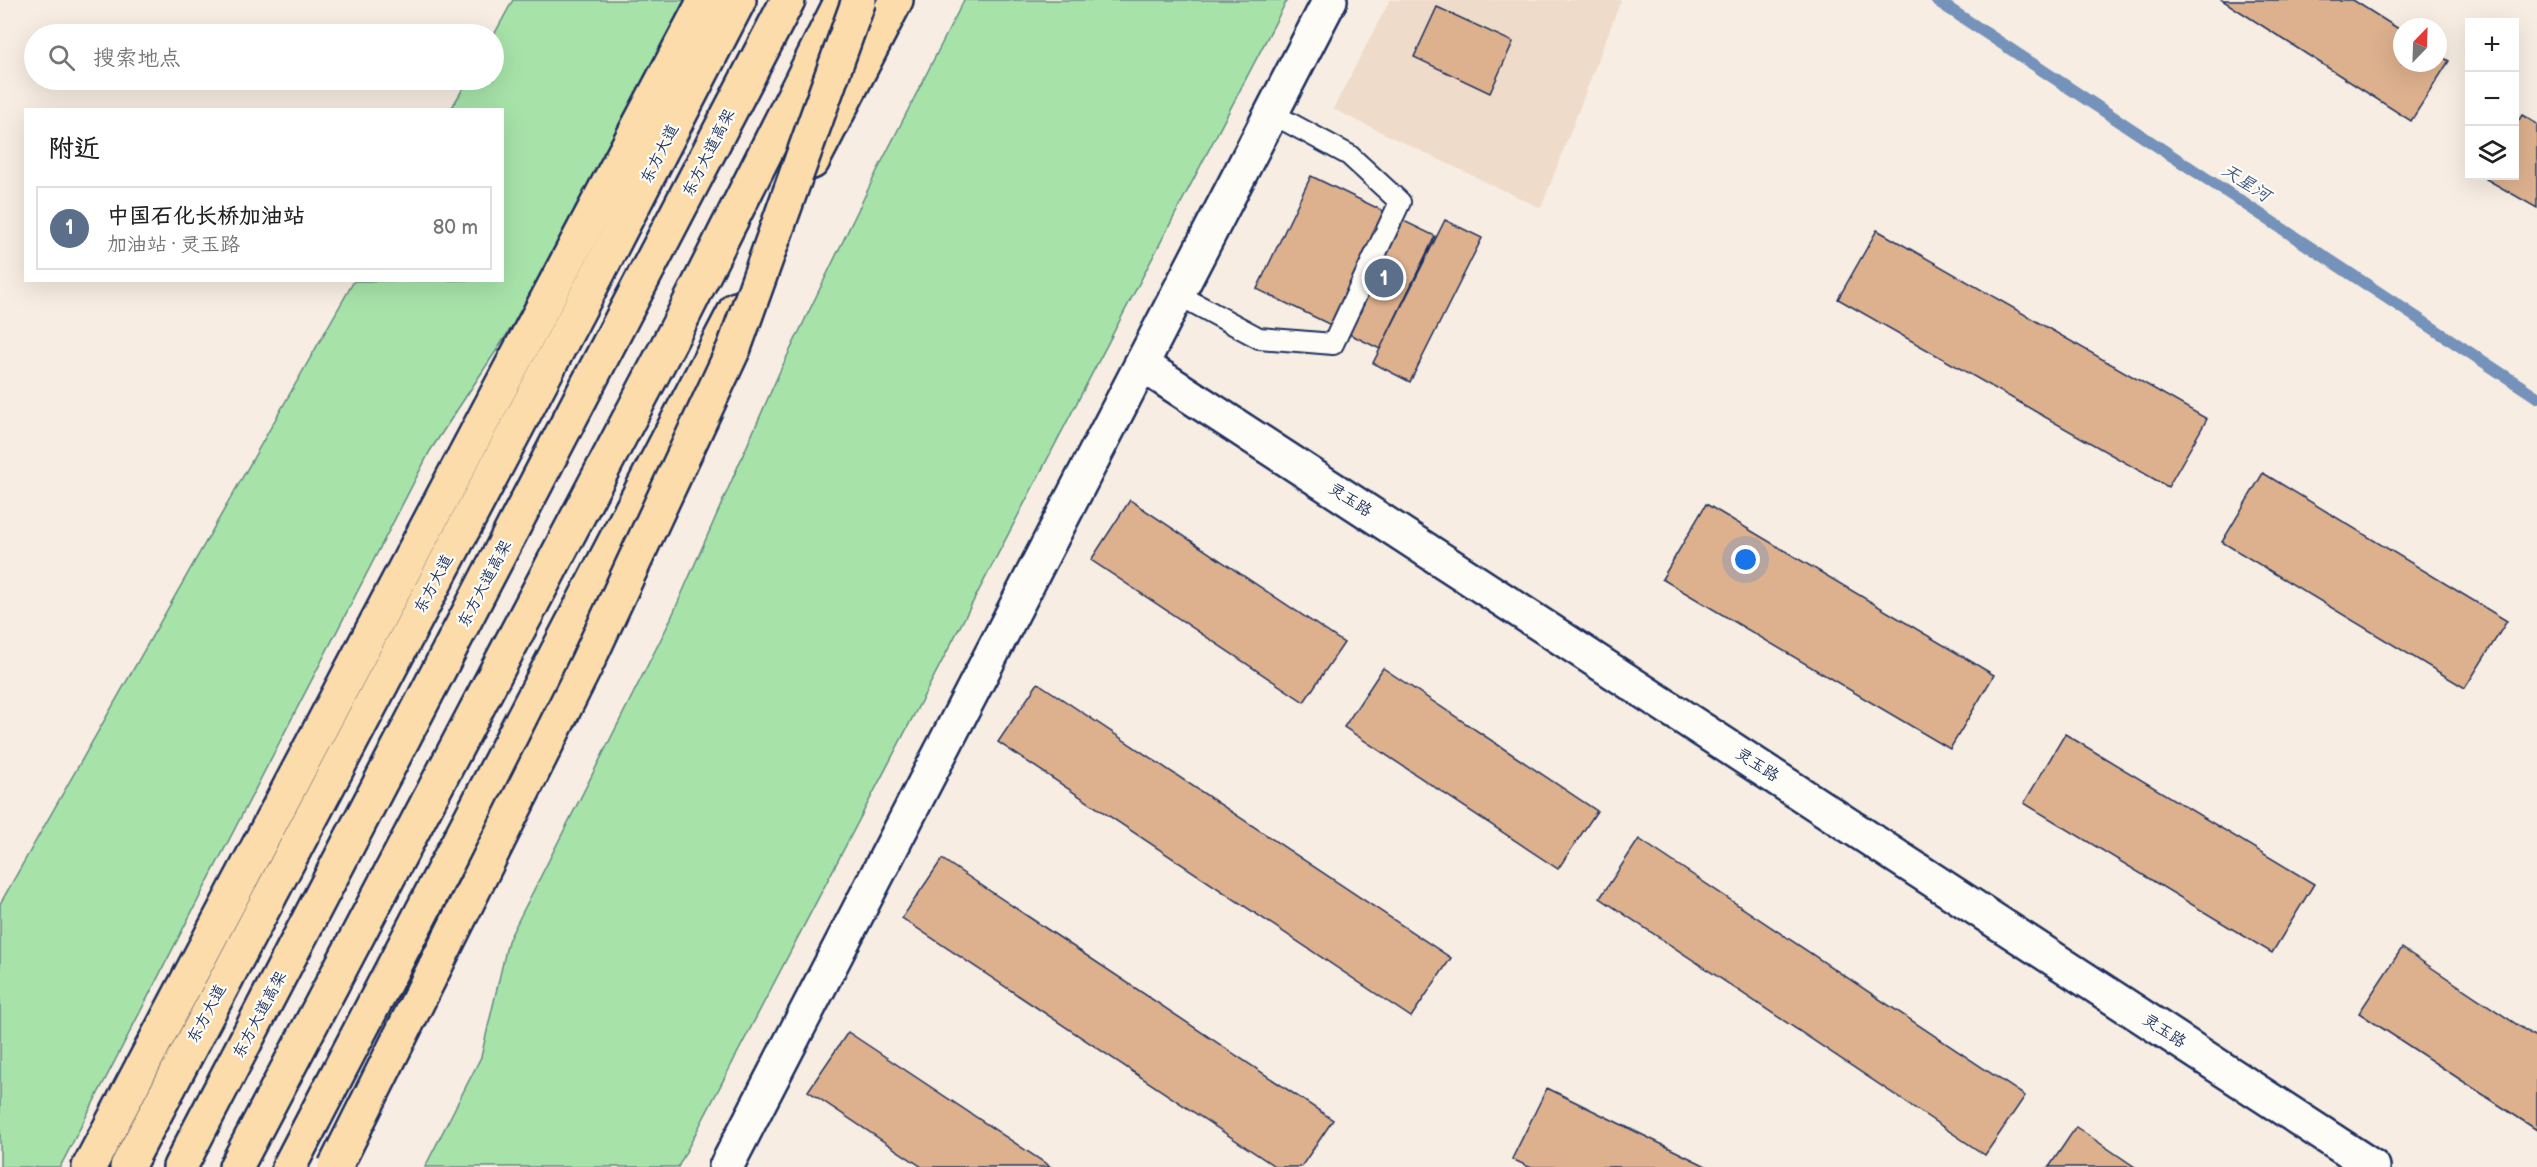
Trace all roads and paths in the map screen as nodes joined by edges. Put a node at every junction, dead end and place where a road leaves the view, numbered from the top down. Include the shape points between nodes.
1 (705, 0) edge
2 (739, 0) edge
3 (788, 0) edge
4 (842, 0) edge
5 (859, 0) edge
6 (896, 0) edge
7 (1330, 0) edge
8 (1271, 113) junction
9 (1178, 294) junction
10 (1141, 364) junction
11 (89, 1167) edge
12 (127, 1167) edge
13 (180, 1167) edge
14 (236, 1167) edge
15 (289, 1167) edge
16 (335, 1167) edge
17 (726, 1167) edge
18 (2373, 1167) edge

1 - 11 main road
2 - 12 main road, 东方大道
3 - 13 main road, 东方大道高架
4 - 14 main road via 680,322
5 - 16 main road, bridge via 734,348 586,664
6 - 15 main road
7 - 8 street
8 - 9 street
8 - 9 lane via 1349,155 1400,202 1333,344 1259,338
9 - 10 street
10 - 17 street
10 - 18 street, 灵玉路

